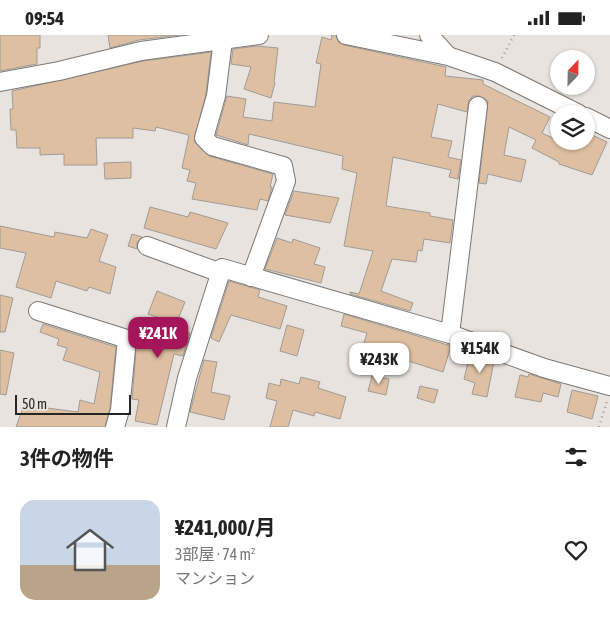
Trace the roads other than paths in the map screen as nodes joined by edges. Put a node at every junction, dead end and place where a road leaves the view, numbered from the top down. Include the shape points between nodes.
1 (259, 35) edge
2 (346, 35) edge
3 (429, 35) edge
4 (222, 40) junction
5 (448, 56) junction
6 (0, 82) edge
7 (561, 105) edge
8 (478, 106) dead end
9 (595, 122) edge
10 (610, 129) edge
11 (147, 246) dead end
12 (221, 273) junction
13 (251, 277) junction
14 (38, 311) dead end
15 (450, 334) junction
16 (609, 393) edge
17 (115, 427) edge
18 (176, 427) edge

1 - 4 street
2 - 5 street
3 - 5 street
4 - 6 street via 141,51
4 - 13 street via 216,97 204,138 212,146 283,166 286,181
5 - 7 street via 495,72
8 - 15 street
9 - 10 street
11 - 12 street
12 - 13 street via 222,268
12 - 18 street via 187,378
13 - 15 street
14 - 17 street via 127,339 120,410
15 - 16 street

